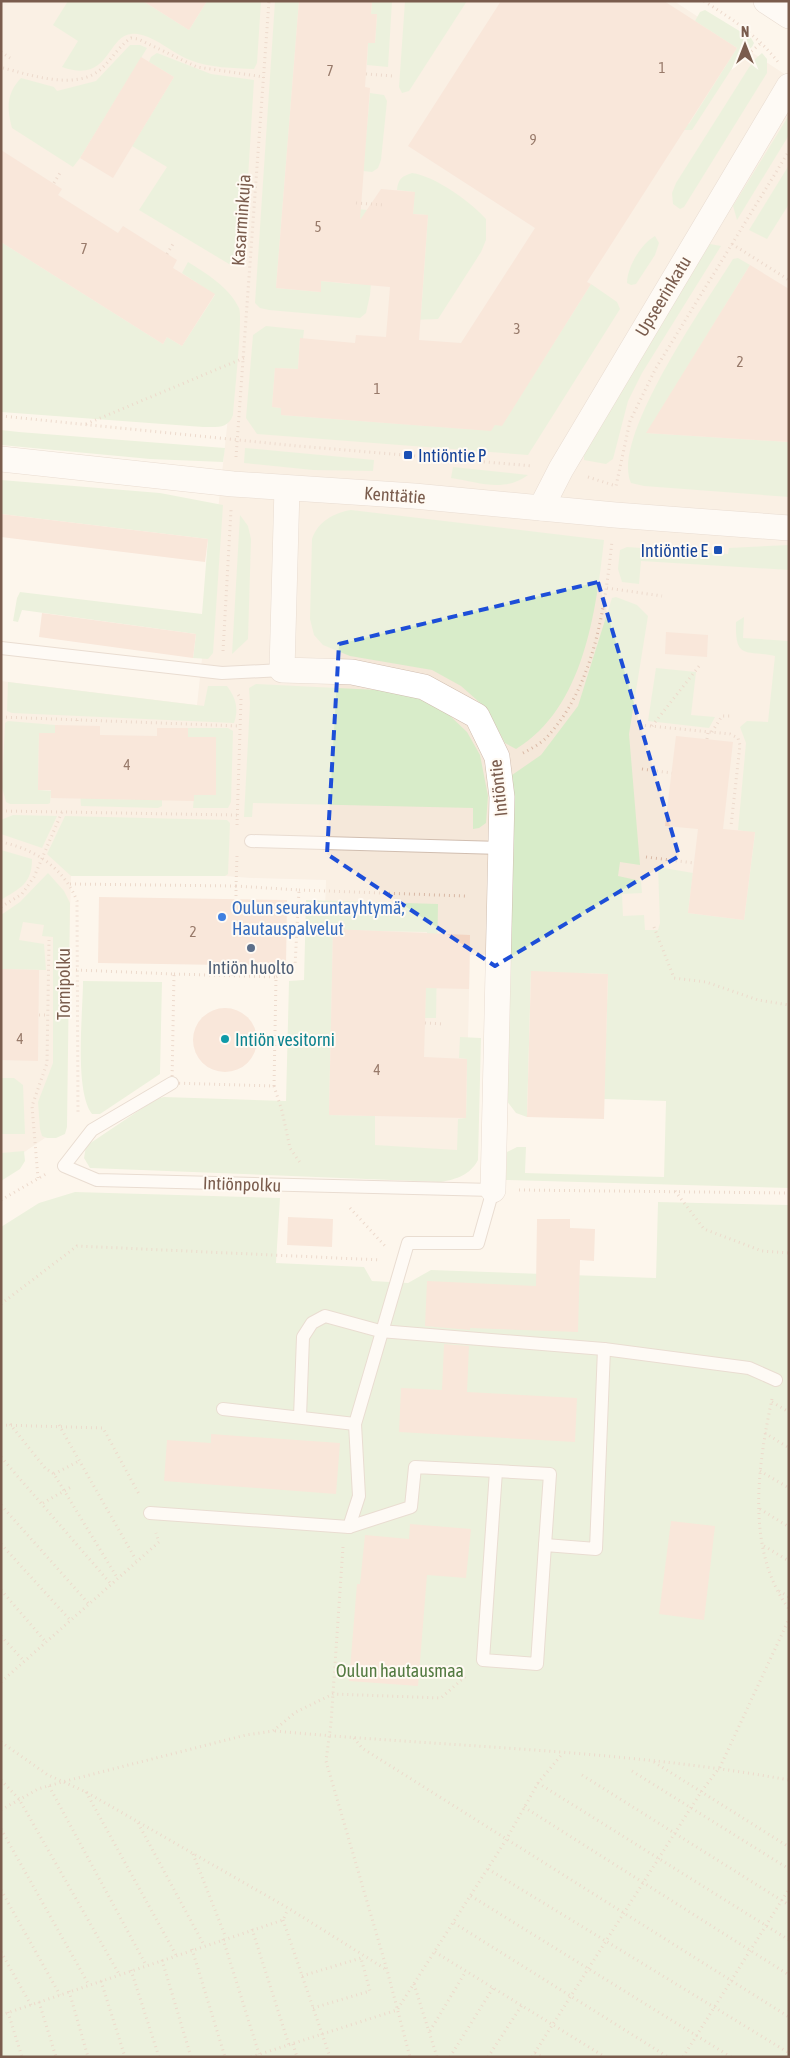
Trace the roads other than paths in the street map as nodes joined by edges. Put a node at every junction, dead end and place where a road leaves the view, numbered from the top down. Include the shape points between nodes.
1 (766, 1) edge
2 (789, 16) edge
3 (784, 75) edge
4 (1, 459) edge
5 (287, 488) junction
6 (541, 508) junction
7 (789, 528) edge
8 (1, 648) edge
9 (282, 670) junction
10 (251, 841) dead end
11 (501, 848) junction
12 (172, 1083) road end
13 (493, 1190) junction
14 (380, 1331) junction
15 (604, 1350) junction
16 (776, 1380) road end
17 (223, 1409) dead end
18 (300, 1417) junction
19 (355, 1424) junction
20 (496, 1471) junction
21 (150, 1513) road end
22 (349, 1527) junction
23 (545, 1545) junction

1 - 2 street
3 - 6 street, Upseerinkatu via 560,469
4 - 5 street, Kenttätie
5 - 6 street, Kenttätie
5 - 9 street
6 - 7 street, Kenttätie
8 - 9 lane via 222,673
9 - 11 street, Intiöntie via 352,672 424,687 477,716 497,757 502,797
10 - 11 lane
11 - 13 street, Intiöntie
12 - 13 lane, Intiönpolku via 92,1130 64,1166 97,1180
13 - 14 lane via 478,1243 408,1243 398,1283
14 - 15 lane
14 - 18 lane via 325,1316 312,1323 304,1338
14 - 19 lane
15 - 16 lane via 749,1368
15 - 23 lane via 596,1549
17 - 18 lane
18 - 19 lane
19 - 22 lane via 359,1496
20 - 22 lane via 415,1467 411,1507
20 - 23 lane via 550,1474
20 - 23 lane via 483,1660 537,1664
21 - 22 lane

